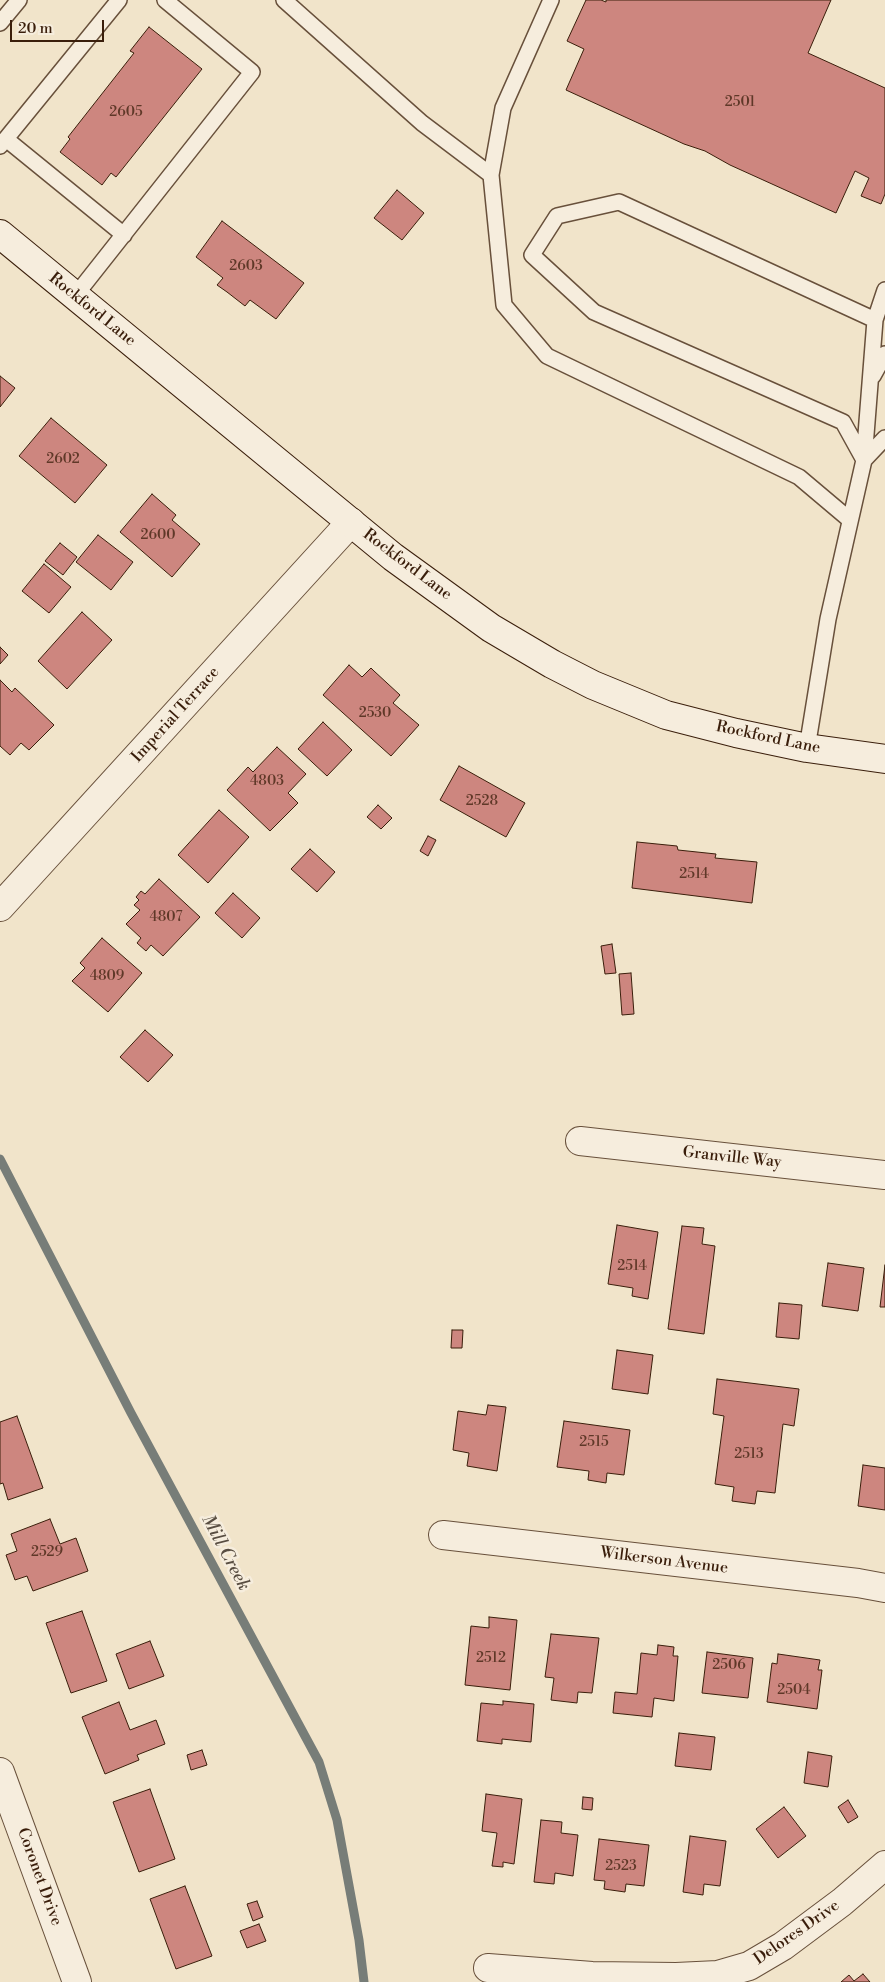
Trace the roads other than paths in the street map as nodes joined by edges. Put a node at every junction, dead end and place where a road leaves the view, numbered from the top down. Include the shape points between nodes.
1 (19, 0) edge
2 (119, 0) edge
3 (164, 0) edge
4 (284, 0) edge
5 (551, 0) edge
6 (0, 23) edge
7 (3, 142) edge
8 (491, 175) junction
9 (0, 234) edge
10 (124, 235) junction
11 (885, 290) edge
12 (75, 296) junction
13 (874, 320) junction
14 (885, 354) edge
15 (870, 382) junction
16 (885, 438) edge
17 (864, 460) junction
18 (850, 520) junction
19 (351, 522) junction
20 (807, 748) junction
21 (885, 759) edge
22 (0, 908) edge
23 (580, 1141) dead end
24 (885, 1175) edge
25 (443, 1535) dead end
26 (885, 1588) edge
27 (0, 1772) edge
28 (885, 1865) edge
29 (488, 1968) dead end
30 (77, 1982) edge

1 - 6 lane
2 - 7 lane
3 - 10 lane via 252,72
4 - 8 lane via 422,123
5 - 8 lane via 503,108
7 - 10 lane
8 - 18 lane via 504,305 547,356 799,477
9 - 12 street, Rockford Lane
10 - 12 lane
11 - 13 lane
12 - 19 street, Rockford Lane
13 - 15 lane
13 - 17 lane via 618,202 557,216 532,255 594,312 843,422
14 - 15 lane
15 - 17 lane
16 - 17 lane
17 - 18 lane
18 - 20 lane via 828,620
19 - 20 street, Rockford Lane via 393,557 491,628 593,685 666,715
19 - 22 street, Imperial Terrace
20 - 21 street, Rockford Lane
23 - 24 street, Granville Way
25 - 26 street, Wilkerson Avenue
27 - 30 street, Coronet Drive
28 - 29 street, Delores Drive via 842,1902 782,1946 749,1966 718,1975 592,1976

